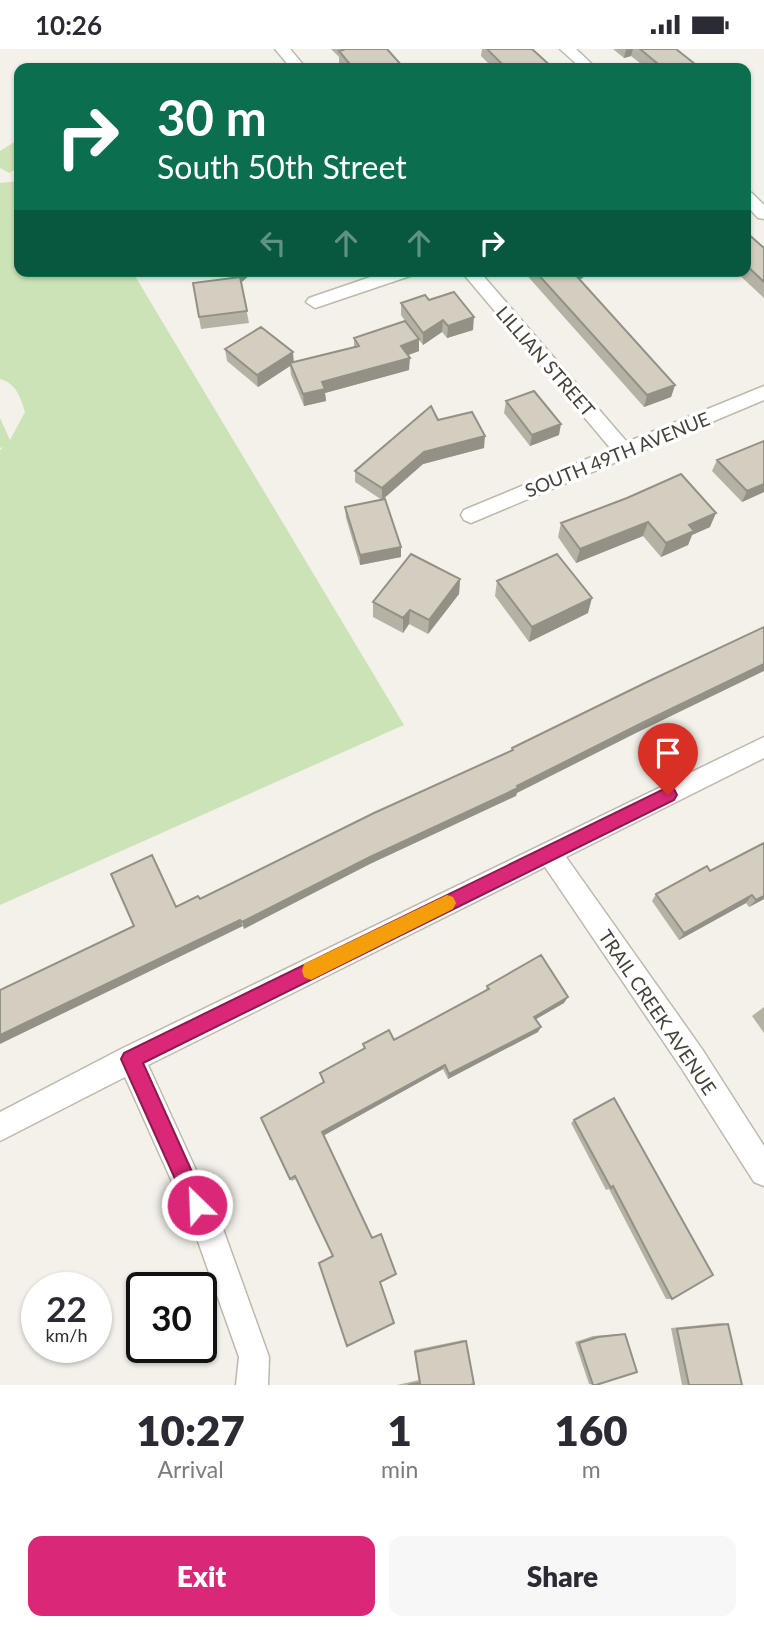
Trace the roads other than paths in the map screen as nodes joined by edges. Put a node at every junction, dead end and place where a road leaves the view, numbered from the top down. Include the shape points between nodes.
1 (282, 49) edge
2 (567, 49) edge
3 (295, 63) edge
4 (584, 63) edge
5 (389, 277) edge
6 (474, 277) edge
7 (315, 302) dead end
8 (764, 394) edge
9 (623, 450) junction
10 (471, 515) dead end
11 (764, 747) edge
12 (549, 853) junction
13 (131, 1059) junction
14 (0, 1127) edge
15 (764, 1172) edge
16 (252, 1385) edge

1 - 3 street
2 - 4 street
5 - 7 street
6 - 9 street, LILLIAN STREET
8 - 9 street, SOUTH 49TH AVENUE
9 - 10 street, SOUTH 49TH AVENUE
11 - 12 street
12 - 13 street
12 - 15 street, TRAIL CREEK AVENUE
13 - 14 street
13 - 16 street via 208,1229 254,1357

